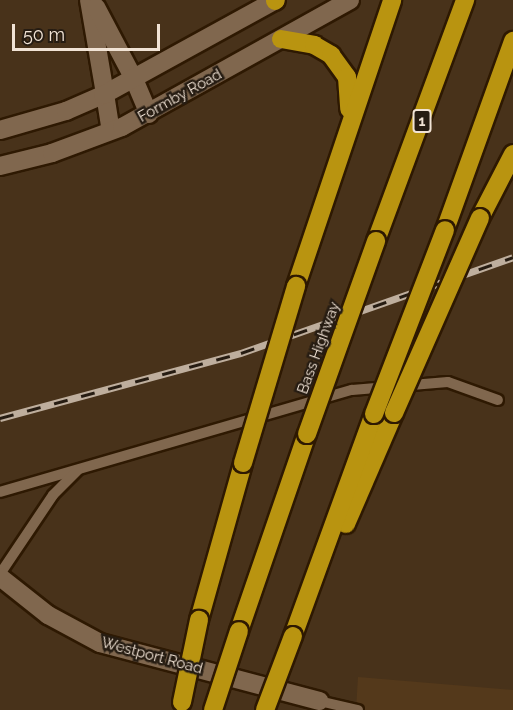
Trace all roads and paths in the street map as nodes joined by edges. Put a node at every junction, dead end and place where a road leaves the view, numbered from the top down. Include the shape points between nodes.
1 (91, 0) edge
2 (275, 0) edge
3 (350, 0) edge
4 (392, 0) edge
5 (465, 0) edge
6 (281, 39) junction
7 (513, 41) edge
8 (134, 79) junction
9 (105, 94) junction
10 (149, 114) junction
11 (346, 128) junction
12 (0, 130) edge
13 (111, 131) junction
14 (513, 154) edge
15 (0, 166) edge
16 (498, 400) dead end
17 (86, 465) junction
18 (0, 492) edge
19 (0, 576) edge
20 (316, 579) junction
21 (319, 701) joint
22 (182, 706) edge
23 (213, 710) edge
24 (265, 710) edge
25 (358, 710) edge

1 - 8 main road
1 - 9 main road
2 - 8 main road
3 - 6 main road, Formby Road
4 - 11 highway
5 - 23 highway, Bass Highway / 1, bridge via 376,241
6 - 10 main road, Formby Road
6 - 11 highway via 314,45 339,64 347,77 351,99
7 - 20 highway, bridge
8 - 9 main road
8 - 10 main road
9 - 12 main road via 66,111
9 - 13 main road
10 - 13 main road, Formby Road
11 - 22 highway, bridge via 219,538
13 - 15 main road, Formby Road
14 - 20 highway, bridge via 480,218 361,493
16 - 17 lane via 448,382 352,390
17 - 18 lane
17 - 19 lane via 58,489
19 - 21 main road, Westport Road via 48,615 100,643
20 - 24 highway, bridge
21 - 25 lane

